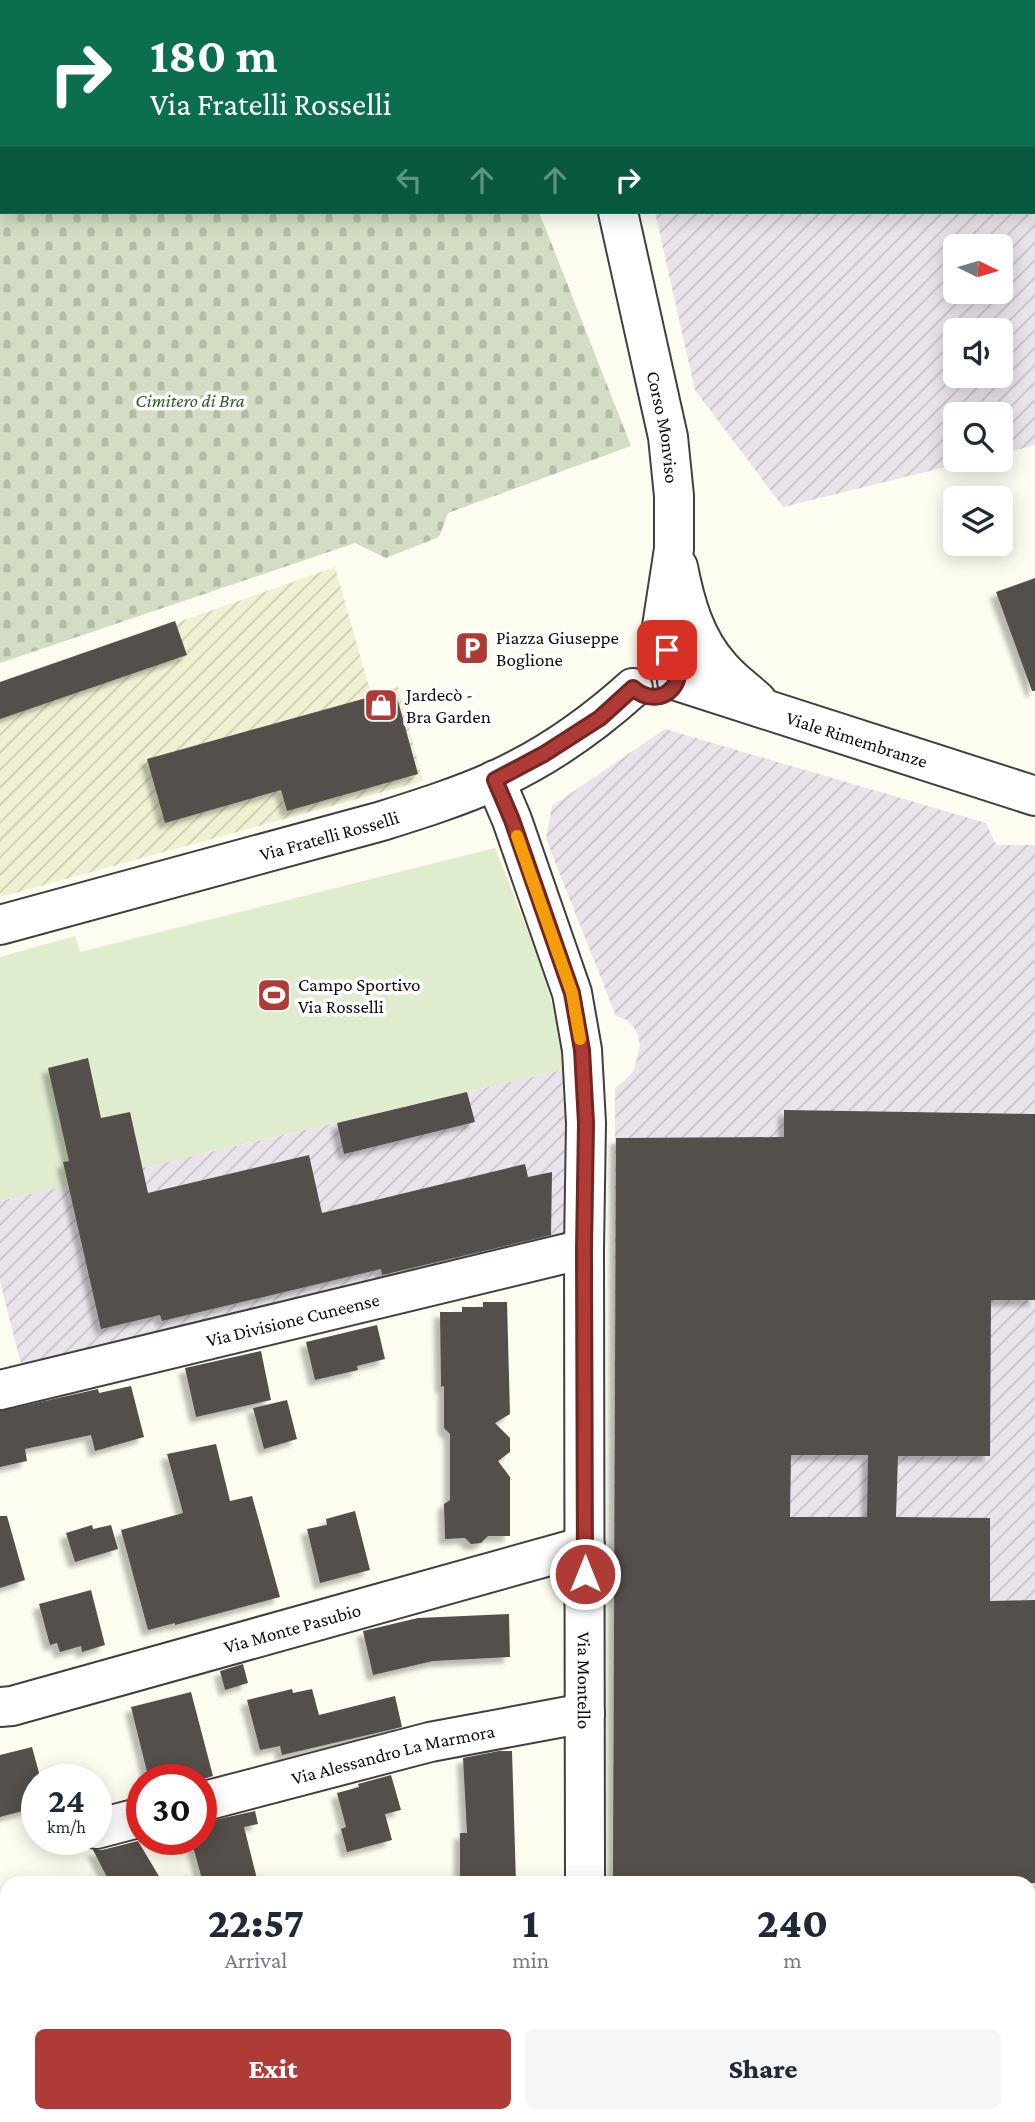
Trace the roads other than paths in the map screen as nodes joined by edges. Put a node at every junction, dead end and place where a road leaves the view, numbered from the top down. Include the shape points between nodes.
1 (618, 214) edge
2 (674, 549) junction
3 (659, 646) junction
4 (677, 681) junction
5 (633, 688) junction
6 (766, 710) junction
7 (495, 780) junction
8 (1035, 796) edge
9 (0, 925) edge
10 (584, 1249) junction
11 (0, 1390) edge
12 (584, 1546) junction
13 (0, 1707) edge
14 (585, 1713) junction
15 (217, 1798) edge
16 (585, 1876) edge

1 - 2 street, Corso Monviso via 668,437
2 - 3 street, Corso Monviso
2 - 6 street via 685,603 699,638 719,667
3 - 4 street via 678,664
3 - 5 street via 643,648 631,658 627,673
4 - 5 street via 656,697
4 - 6 street, Viale Rimembranze
5 - 7 street, Via Fratelli Rosselli via 600,718
6 - 8 street, Viale Rimembranze
7 - 9 street, Via Fratelli Rosselli via 382,821
7 - 10 street, Via Montello via 572,993 582,1050 585,1111
10 - 11 street, Via Divisione Cuneense
10 - 12 street, Via Montello
12 - 13 street, Via Monte Pasubio
12 - 14 street, Via Montello
14 - 15 street, Via Alessandro La Marmora via 430,1742
14 - 16 street, Via Montello

